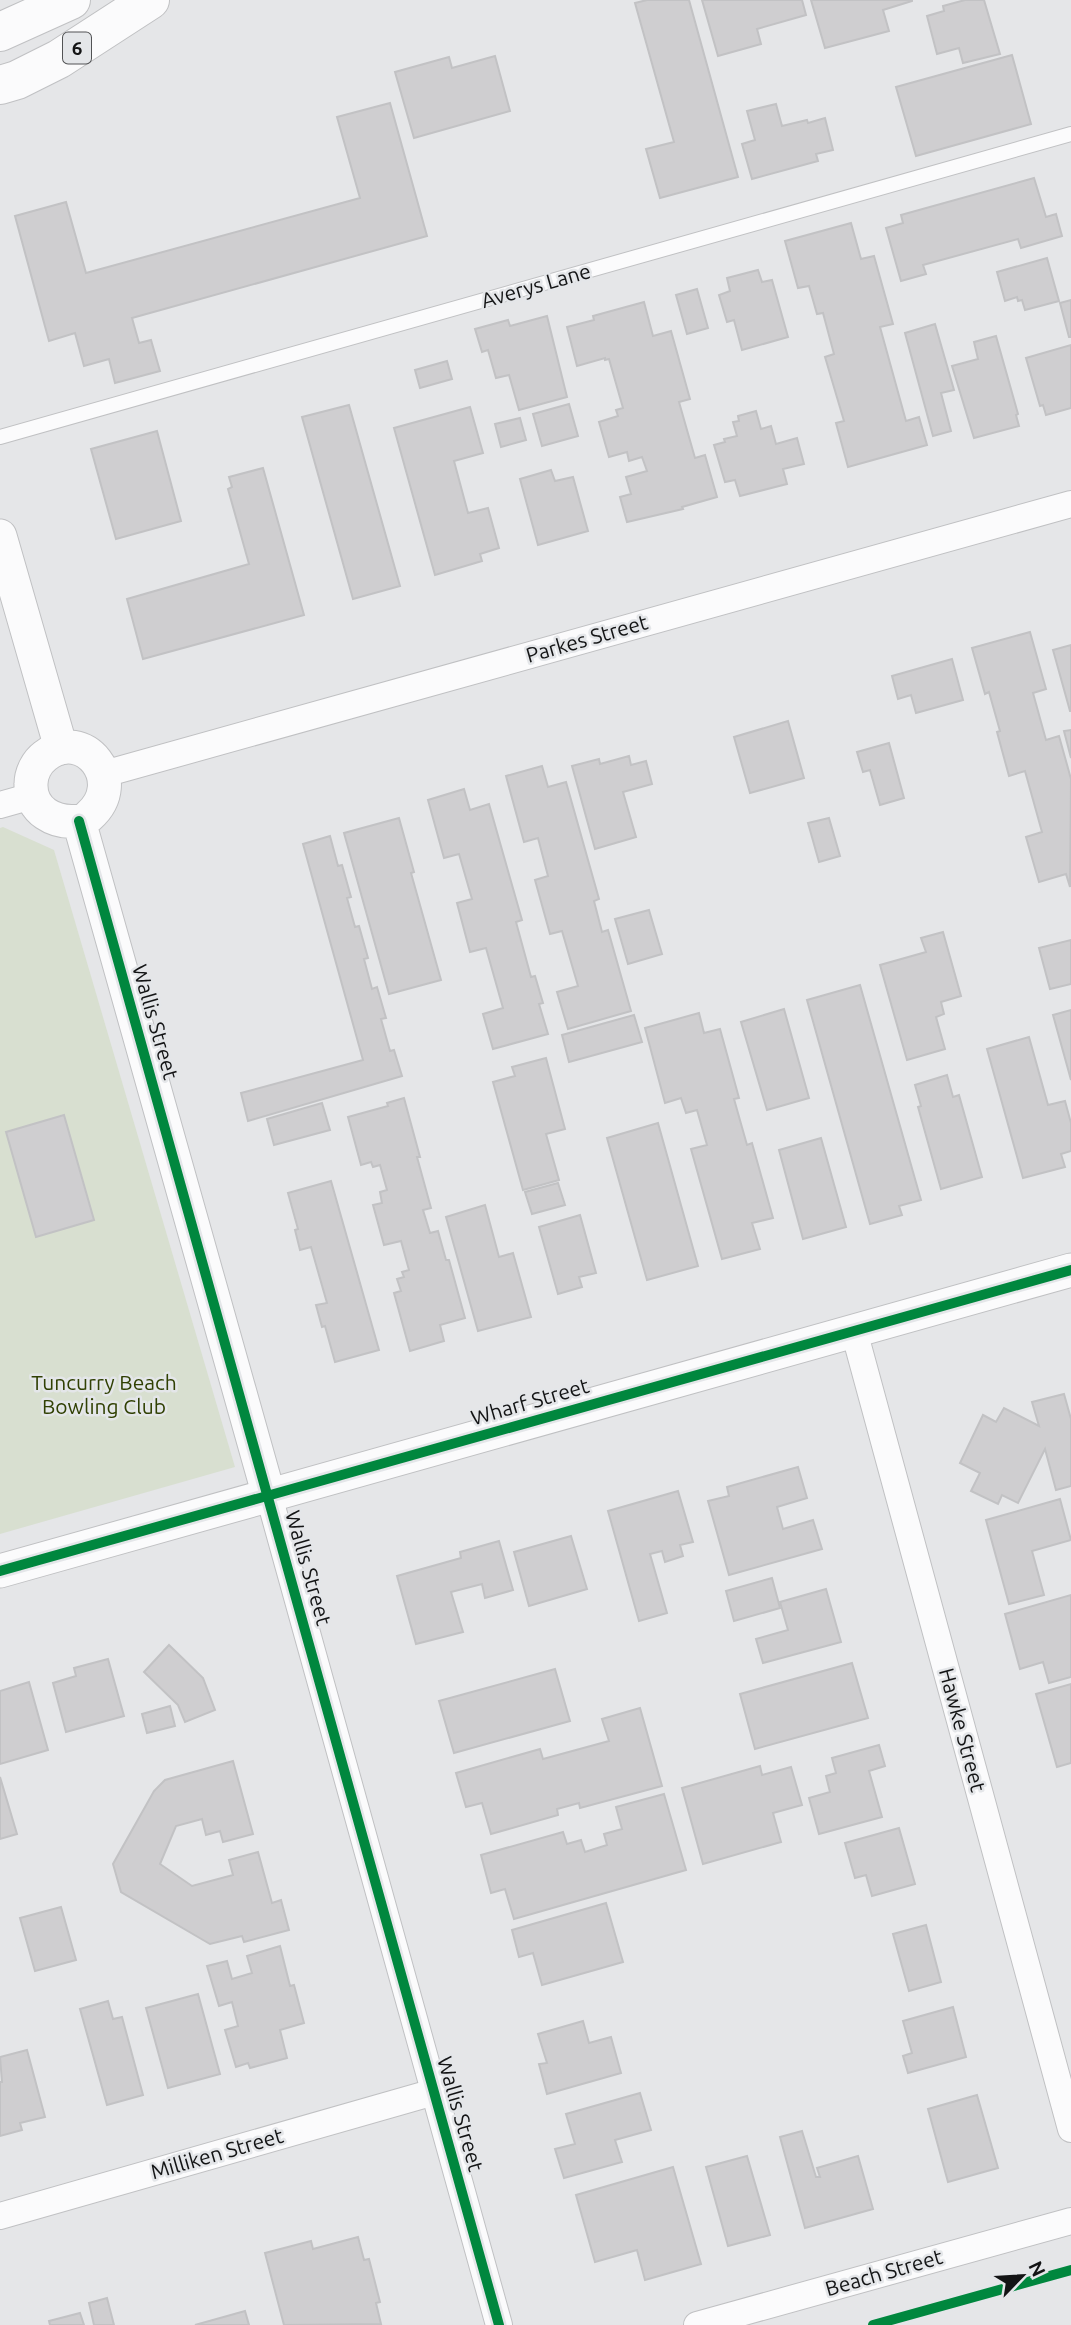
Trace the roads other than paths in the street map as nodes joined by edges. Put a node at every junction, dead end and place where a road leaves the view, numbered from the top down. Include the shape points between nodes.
1 (71, 0) edge
2 (150, 0) edge
3 (0, 32) edge
4 (0, 85) edge
5 (1071, 134) edge
6 (0, 438) edge
7 (1071, 504) edge
8 (0, 536) edge
9 (61, 748) junction
10 (104, 774) junction
11 (32, 796) junction
12 (0, 805) edge
13 (84, 818) junction
14 (1071, 1269) edge
15 (854, 1331) junction
16 (269, 1496) junction
17 (0, 1572) edge
18 (434, 2092) junction
19 (1071, 2129) edge
20 (0, 2216) edge
21 (1071, 2221) edge
22 (499, 2325) edge
23 (697, 2325) edge

1 - 3 main road, 6
2 - 4 main road, 6 via 59,59
5 - 6 lane, Averys Lane
7 - 10 street, Parkes Street
8 - 9 street
9 - 10 street via 92,756
9 - 11 street via 40,760 33,771
10 - 13 street via 104,797
11 - 12 street
11 - 13 street via 46,815 56,820
13 - 16 street, Wallis Street
14 - 15 street, Wharf Street
15 - 16 street, Wharf Street
15 - 19 street, Hawke Street
16 - 17 street, Wharf Street
16 - 18 street, Wallis Street
18 - 20 street, Milliken Street
18 - 22 street, Wallis Street
21 - 23 street, Beach Street

